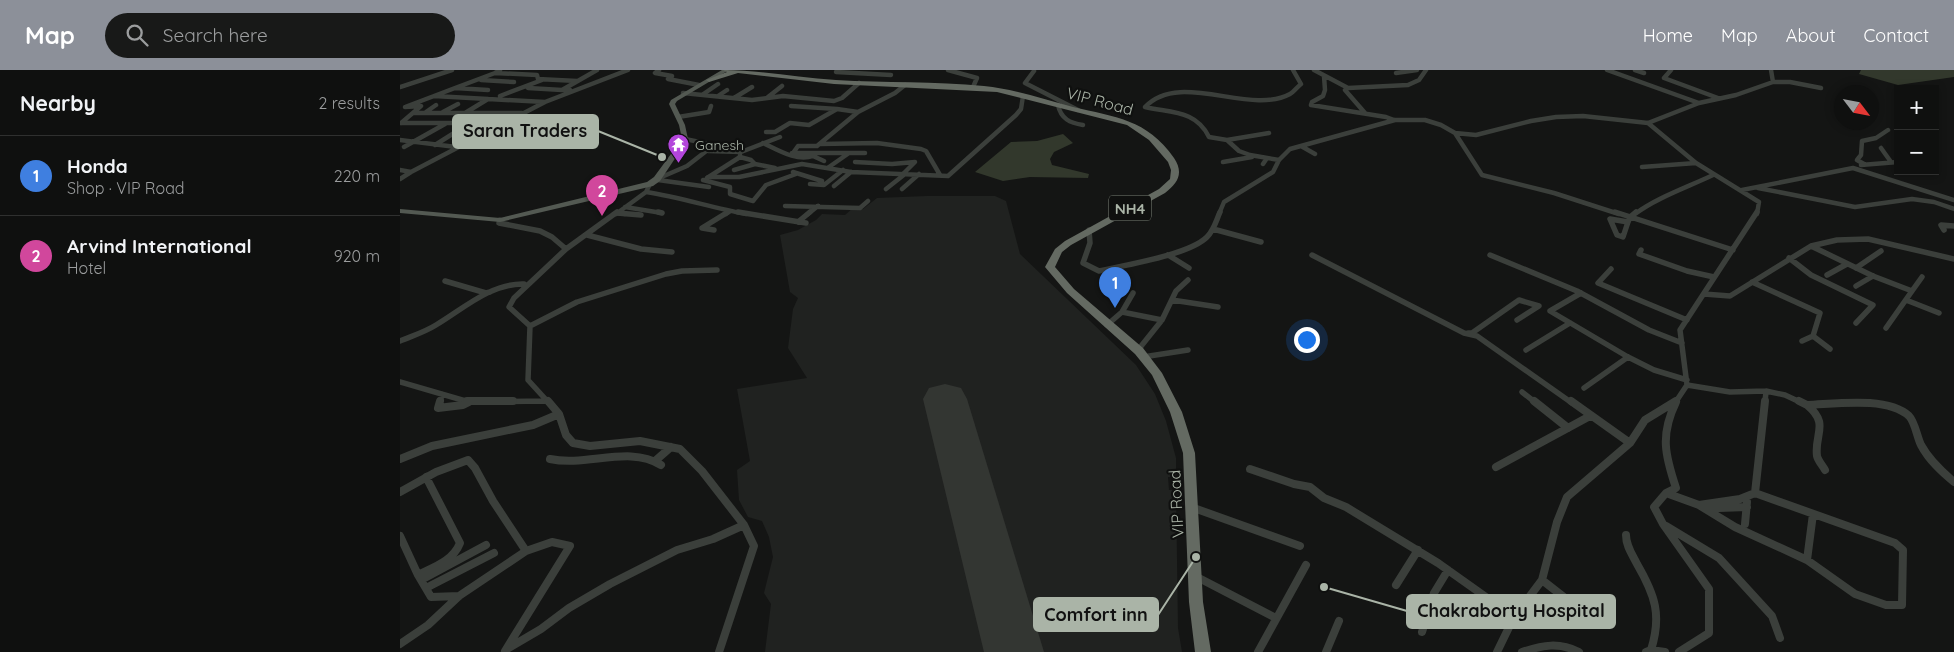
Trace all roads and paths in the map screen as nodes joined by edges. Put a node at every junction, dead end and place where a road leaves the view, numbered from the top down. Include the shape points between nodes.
1 (452, 70) edge
2 (500, 70) edge
3 (597, 70) edge
4 (628, 70) edge
5 (659, 70) edge
6 (726, 70) edge
7 (894, 70) edge
8 (948, 70) edge
9 (1293, 70) edge
10 (1314, 70) edge
11 (1416, 70) edge
12 (1426, 70) edge
13 (1607, 70) edge
14 (1635, 70) edge
15 (1671, 70) edge
16 (1771, 70) edge
17 (742, 71) edge
18 (1034, 71) edge
19 (836, 72) dead end
20 (495, 73) junction
21 (1396, 73) dead end
22 (1644, 73) dead end
23 (892, 75) junction
24 (1324, 76) junction
25 (546, 79) junction
26 (1669, 79) junction
27 (477, 80) junction
28 (709, 80) junction
29 (576, 81) junction
30 (1662, 81) dead end
31 (514, 82) dead end
32 (1656, 82) dead end
33 (1773, 82) junction
34 (859, 83) junction
35 (718, 84) dead end
36 (885, 84) junction
37 (1649, 84) junction
38 (699, 85) junction
39 (905, 85) junction
40 (782, 86) dead end
41 (400, 87) edge
42 (524, 87) junction
43 (752, 87) dead end
44 (455, 88) junction
45 (973, 88) junction
46 (1348, 88) junction
47 (1821, 88) dead end
48 (488, 90) dead end
49 (562, 90) junction
50 (573, 90) junction
51 (728, 90) dead end
52 (683, 93) junction
53 (702, 95) junction
54 (434, 96) junction
55 (718, 96) junction
56 (1023, 96) junction
57 (495, 98) junction
58 (734, 98) junction
59 (767, 98) junction
60 (1718, 98) junction
61 (488, 99) junction
62 (1055, 101) junction
63 (545, 102) junction
64 (1699, 103) junction
65 (458, 104) dead end
66 (436, 106) dead end
67 (711, 106) dead end
68 (790, 106) dead end
69 (402, 107) edge
70 (837, 109) junction
71 (858, 112) junction
72 (414, 113) junction
73 (424, 113) junction
74 (442, 113) junction
75 (465, 113) junction
76 (523, 113) junction
77 (1365, 113) junction
78 (678, 118) junction
79 (464, 119) dead end
80 (1395, 120) junction
81 (400, 123) edge
82 (446, 123) junction
83 (502, 123) junction
84 (1648, 123) junction
85 (1083, 125) dead end
86 (494, 127) junction
87 (1888, 130) dead end
88 (766, 132) dead end
89 (454, 133) dead end
90 (1269, 133) dead end
91 (1455, 133) junction
92 (780, 137) dead end
93 (684, 138) junction
94 (400, 140) edge
95 (1227, 140) junction
96 (414, 142) junction
97 (763, 143) junction
98 (820, 144) junction
99 (436, 145) junction
100 (1301, 146) junction
101 (404, 147) dead end
102 (456, 147) junction
103 (1881, 148) dead end
104 (708, 151) junction
105 (786, 153) junction
106 (794, 153) junction
107 (849, 153) junction
108 (865, 153) dead end
109 (740, 154) junction
110 (1315, 154) dead end
111 (1256, 156) junction
112 (1267, 158) junction
113 (1279, 160) junction
114 (824, 161) dead end
115 (803, 162) junction
116 (1222, 162) dead end
117 (1891, 162) joint
118 (755, 164) junction
119 (1263, 164) dead end
120 (1696, 164) junction
121 (1864, 164) junction
122 (828, 167) junction
123 (1642, 167) dead end
124 (783, 168) junction
125 (1852, 168) junction
126 (400, 170) edge
127 (734, 170) dead end
128 (847, 171) junction
129 (411, 172) junction
130 (796, 174) junction
131 (904, 174) junction
132 (919, 174) junction
133 (940, 175) junction
134 (1713, 175) junction
135 (708, 177) junction
136 (400, 179) edge
137 (703, 180) junction
138 (654, 181) junction
139 (822, 181) dead end
140 (810, 184) dead end
141 (695, 185) junction
142 (834, 186) dead end
143 (709, 187) dead end
144 (1754, 188) junction
145 (886, 189) dead end
146 (902, 189) dead end
147 (1742, 190) junction
148 (646, 192) junction
149 (1954, 200) edge
150 (868, 201) dead end
151 (785, 206) dead end
152 (818, 206) junction
153 (625, 207) junction
154 (1954, 209) edge
155 (400, 211) edge
156 (730, 211) junction
157 (617, 213) junction
158 (662, 213) dead end
159 (641, 215) dead end
160 (1630, 219) junction
161 (500, 220) junction
162 (798, 222) junction
163 (806, 223) dead end
164 (1954, 226) edge
165 (1213, 229) junction
166 (714, 230) dead end
167 (1089, 230) junction
168 (1944, 230) dead end
169 (586, 235) junction
170 (1261, 242) dead end
171 (1811, 246) junction
172 (566, 249) junction
173 (1641, 250) dead end
174 (1733, 250) junction
175 (1881, 251) dead end
176 (672, 252) dead end
177 (1168, 255) junction
178 (1312, 255) dead end
179 (1490, 255) dead end
180 (1789, 258) junction
181 (1954, 259) edge
182 (1847, 264) junction
183 (1189, 268) dead end
184 (1856, 268) junction
185 (1611, 269) dead end
186 (717, 270) dead end
187 (1827, 275) dead end
188 (1873, 276) junction
189 (1714, 277) junction
190 (1922, 277) dead end
191 (1188, 280) dead end
192 (445, 281) dead end
193 (1752, 282) junction
194 (1856, 286) dead end
195 (524, 288) junction
196 (496, 290) junction
197 (1912, 291) junction
198 (1134, 293) dead end
199 (1581, 293) junction
200 (1704, 294) junction
201 (1172, 300) junction
202 (1906, 300) junction
203 (1218, 307) dead end
204 (1122, 312) junction
205 (1939, 313) dead end
206 (1162, 320) junction
207 (1517, 320) dead end
208 (1687, 320) junction
209 (1570, 323) junction
210 (1856, 323) dead end
211 (1107, 325) junction
212 (530, 326) junction
213 (1886, 328) dead end
214 (1464, 333) junction
215 (1813, 336) junction
216 (400, 341) edge
217 (1802, 341) dead end
218 (1682, 343) junction
219 (1830, 349) dead end
220 (1188, 350) dead end
221 (1526, 350) dead end
222 (1141, 354) junction
223 (1628, 357) junction
224 (400, 382) edge
225 (1687, 383) junction
226 (1584, 388) dead end
227 (1766, 391) junction
228 (1522, 392) dead end
229 (442, 394) junction
230 (547, 401) junction
231 (469, 402) junction
232 (1676, 402) junction
233 (1807, 405) junction
234 (559, 414) junction
235 (1590, 416) junction
236 (1568, 428) junction
237 (1630, 442) junction
238 (671, 447) junction
239 (400, 459) edge
240 (550, 459) dead end
241 (1496, 467) dead end
242 (1250, 469) dead end
243 (1825, 470) dead end
244 (426, 477) junction
245 (1954, 482) edge
246 (400, 492) edge
247 (1666, 493) junction
248 (1755, 493) junction
249 (1703, 504) junction
250 (1190, 506) junction
251 (1813, 514) junction
252 (1663, 524) junction
253 (1745, 524) dead end
254 (744, 525) junction
255 (1626, 535) dead end
256 (400, 536) edge
257 (486, 545) dead end
258 (1300, 546) dead end
259 (1418, 550) junction
260 (526, 551) junction
261 (494, 553) dead end
262 (1808, 560) junction
263 (1306, 565) dead end
264 (1448, 570) junction
265 (1194, 576) junction
266 (419, 577) junction
267 (1542, 580) junction
268 (1396, 585) dead end
269 (426, 588) junction
270 (460, 596) junction
271 (1574, 605) dead end
272 (1514, 617) junction
273 (1276, 618) junction
274 (1339, 621) dead end
275 (1422, 632) dead end
276 (1780, 638) dead end
277 (400, 644) edge
278 (505, 651) edge
279 (1649, 651) edge
280 (719, 652) edge
281 (1203, 652) edge
282 (1258, 652) edge
283 (1326, 652) edge
284 (1497, 652) edge
285 (1522, 652) edge
286 (1579, 652) edge
287 (1665, 652) edge
288 (1679, 652) edge

1 - 41 street
2 - 20 street
3 - 29 street
4 - 50 street
5 - 38 street via 654,73
6 - 17 highway, VIP Road / NH4
6 - 28 main road
7 - 23 street
8 - 45 street via 977,78
9 - 95 street via 1301,84 1295,93 1277,99 1176,91 1145,107 1196,119 1209,137
10 - 24 street
11 - 21 street
12 - 46 street via 1419,80 1408,85
13 - 37 street
14 - 22 street
15 - 26 street via 1664,78
16 - 33 street
17 - 28 highway
17 - 34 highway, VIP Road / NH4
18 - 62 street via 1024,82
19 - 23 street
20 - 25 street via 537,75 538,79
20 - 27 street
23 - 36 street
24 - 46 street
24 - 77 street via 1323,96 1311,106
25 - 29 street
25 - 42 street
26 - 30 street
26 - 60 street
27 - 31 street
27 - 44 street
28 - 38 main road
29 - 49 street
32 - 37 street
33 - 47 street
33 - 60 street
34 - 36 highway, VIP Road / NH4
34 - 59 street via 842,98 834,100
35 - 53 street
36 - 39 highway, VIP Road / NH4
37 - 64 street
38 - 52 main road
39 - 45 highway, VIP Road / NH4
39 - 71 street
40 - 59 street
42 - 49 street
42 - 57 street
43 - 58 street
44 - 48 street
44 - 54 street
45 - 56 highway, VIP Road / NH4
46 - 77 street via 1345,90
49 - 50 street
50 - 63 street
51 - 55 street
52 - 53 street
52 - 78 main road via 672,104
53 - 55 street
54 - 61 street
54 - 69 street
55 - 58 street
56 - 62 highway, VIP Road / NH4 via 1042,102
56 - 133 street via 1016,116 948,176
57 - 61 street
57 - 63 street
58 - 59 street
60 - 64 street
61 - 75 street
62 - 85 street via 1065,120
62 - 167 highway, VIP Road / NH4 via 1140,128 1173,162 1174,181 1162,191
63 - 76 street
64 - 84 street
65 - 74 street
66 - 73 street
67 - 78 street via 709,112
68 - 70 street
69 - 72 street via 421,106
70 - 71 street
70 - 88 street via 809,126 790,122 775,132
71 - 98 street
72 - 73 street
72 - 81 street
73 - 74 street
74 - 75 street
75 - 76 street
76 - 83 street
77 - 80 street
78 - 93 main road
79 - 83 street
80 - 91 street via 1425,120
80 - 100 street
81 - 82 street
82 - 86 street
82 - 96 street
83 - 86 street
84 - 91 street via 1583,116 1532,121 1476,135
84 - 120 street
86 - 102 street
87 - 121 street via 1876,138 1862,141 1861,155 1857,160
89 - 99 street
90 - 95 street
91 - 160 street via 1482,175 1554,193
92 - 97 street
93 - 104 street via 714,145
93 - 138 main road
94 - 96 street
95 - 111 street via 1239,150
96 - 99 street
96 - 101 street
97 - 105 street
97 - 109 street
98 - 106 street via 798,146
98 - 133 street via 877,143 921,148
99 - 102 street
100 - 110 street
100 - 113 street via 1290,149
102 - 129 street
103 - 117 street
104 - 109 street
104 - 138 street via 684,169
105 - 106 street
105 - 115 street
106 - 107 street
107 - 108 street
107 - 122 street
109 - 118 street
109 - 135 street
111 - 112 street
111 - 116 street
112 - 113 street
112 - 119 street
113 - 165 street via 1273,172 1224,202
114 - 115 street via 813,156
115 - 122 street
115 - 124 street
117 - 121 street
118 - 124 street
118 - 127 street
120 - 123 street
120 - 134 street
121 - 125 street
122 - 128 street
124 - 130 street
124 - 135 street via 739,177
125 - 144 street
125 - 149 street
126 - 129 street
128 - 131 street
128 - 131 street via 855,161 915,162
128 - 140 street via 824,185
128 - 142 street
129 - 136 street
130 - 137 street via 766,185 753,201 730,194 730,187
130 - 139 street
131 - 132 street
131 - 145 street
132 - 133 street
132 - 146 street
134 - 147 street
134 - 160 street via 1649,203
135 - 137 street
137 - 141 street
138 - 141 street
138 - 148 street
138 - 161 main road
141 - 143 street
144 - 147 street
144 - 154 street via 1856,207 1866,208 1902,199
147 - 174 street via 1759,202 1757,213
148 - 153 street
148 - 156 street via 676,196
150 - 152 street via 860,208
151 - 152 street
152 - 162 street
153 - 157 street
153 - 158 street
155 - 161 main road
156 - 162 street
156 - 166 street via 702,228
157 - 159 street
157 - 169 street
160 - 174 street
161 - 172 street via 499,223 553,237
162 - 163 street
164 - 168 street via 1942,225
165 - 170 street
165 - 177 street via 1206,238
167 - 177 street via 1090,243 1084,264 1090,268 1100,271
167 - 211 highway, VIP Road / NH4 via 1058,251 1050,267 1069,290
169 - 172 street
169 - 176 street via 641,249
171 - 180 street
171 - 181 street via 1837,240 1868,239
171 - 182 street
172 - 195 street
173 - 189 street via 1639,254
174 - 189 street
175 - 184 street
177 - 183 street
178 - 214 street
179 - 199 street
180 - 193 street
180 - 210 street via 1811,275 1873,305
182 - 184 street
182 - 187 street
184 - 188 street
185 - 208 street via 1598,283
186 - 212 street via 666,274 577,302
188 - 194 street
188 - 197 street
189 - 200 street
190 - 197 street
191 - 201 street
192 - 196 street via 486,293
193 - 200 street via 1730,296
193 - 215 street via 1820,313
195 - 196 street via 524,284 519,282
195 - 212 street via 509,307
196 - 216 street via 432,327
197 - 202 street
198 - 204 street
199 - 209 street via 1550,311
199 - 218 street via 1649,330
200 - 208 street
201 - 203 street
201 - 206 street
202 - 205 street
202 - 213 street
204 - 206 street
204 - 211 street
206 - 222 street
207 - 214 street via 1539,306 1519,300 1472,332
208 - 218 street via 1680,330
209 - 221 street
209 - 223 street
211 - 222 highway, VIP Road / NH4
212 - 230 street via 528,380
214 - 235 street via 1477,336
215 - 217 street
215 - 219 street
218 - 225 street
220 - 222 street
222 - 250 highway, VIP Road / NH4 via 1165,388 1184,432 1189,453
223 - 225 street
223 - 226 street
224 - 229 street
225 - 227 street via 1730,392
225 - 232 street
227 - 233 street
227 - 248 street
228 - 236 street
229 - 231 street
229 - 231 street via 438,408
230 - 231 street
230 - 234 street
232 - 237 street via 1645,420
232 - 247 street via 1668,417 1664,449 1676,488
233 - 243 street via 1817,413 1820,427 1817,457
233 - 245 street via 1875,402 1895,408 1910,417 1919,443 1934,466
234 - 238 street via 566,435 573,443 590,446 640,441
234 - 239 street via 509,431 432,446
235 - 236 street
235 - 237 street
236 - 241 street
237 - 267 street via 1567,497
238 - 240 street via 658,463 640,456 566,462
238 - 254 street via 680,449 702,471
242 - 259 street via 1310,487
244 - 246 street
244 - 260 street via 468,460
244 - 266 street via 460,543 458,551
247 - 249 street
247 - 252 street via 1654,507
248 - 249 street via 1740,499
248 - 251 street
249 - 253 street via 1719,508 1747,505
249 - 262 street via 1735,527
250 - 258 street
250 - 265 highway, VIP Road / NH4
251 - 262 street
251 - 262 street via 1895,544 1903,550 1902,606 1886,605 1855,594
252 - 276 street via 1718,558 1772,616
252 - 288 street via 1709,588 1709,633
254 - 278 street via 677,550 610,584
254 - 280 street via 754,546
255 - 279 street via 1625,543 1657,608 1658,630
256 - 266 street
257 - 266 street
259 - 264 street
259 - 268 street
260 - 270 street
260 - 278 street via 552,542 570,546
261 - 269 street
263 - 273 street
264 - 272 street
264 - 275 street via 1434,593
265 - 273 street
265 - 281 highway, VIP Road / NH4
266 - 269 street
267 - 271 street
267 - 272 street
269 - 270 street via 431,597
270 - 277 street via 428,625
272 - 284 street
273 - 282 street
274 - 283 street
279 - 287 street
285 - 286 street via 1549,644 1566,645

